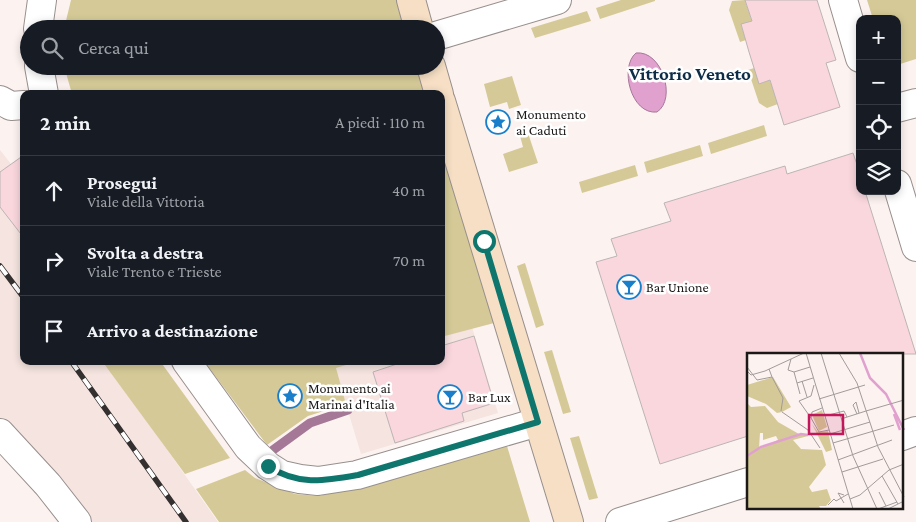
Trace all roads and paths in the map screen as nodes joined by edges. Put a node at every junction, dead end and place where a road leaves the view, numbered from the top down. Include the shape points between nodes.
1 (42, 0) edge
2 (411, 0) edge
3 (557, 0) edge
4 (842, 0) edge
5 (39, 20) edge
6 (417, 20) edge
7 (445, 33) edge
8 (856, 45) edge
9 (39, 75) edge
10 (433, 75) edge
11 (39, 90) edge
12 (438, 90) edge
13 (0, 100) edge
14 (20, 103) edge
15 (916, 103) edge
16 (901, 107) edge
17 (445, 114) edge
18 (900, 195) edge
19 (916, 247) edge
20 (189, 365) edge
21 (538, 422) junction
22 (916, 431) edge
23 (0, 433) edge
24 (904, 435) edge
25 (747, 482) edge
26 (631, 519) edge
27 (77, 522) edge
28 (569, 522) edge

1 - 5 street
2 - 6 street
3 - 7 street
4 - 8 street
9 - 11 street
10 - 12 street
13 - 14 street via 11,106
15 - 16 street
17 - 21 street
18 - 19 street
20 - 21 street via 248,446 268,466 282,475 300,480 318,481 358,475
21 - 28 street
22 - 24 street
23 - 27 street
25 - 26 street

